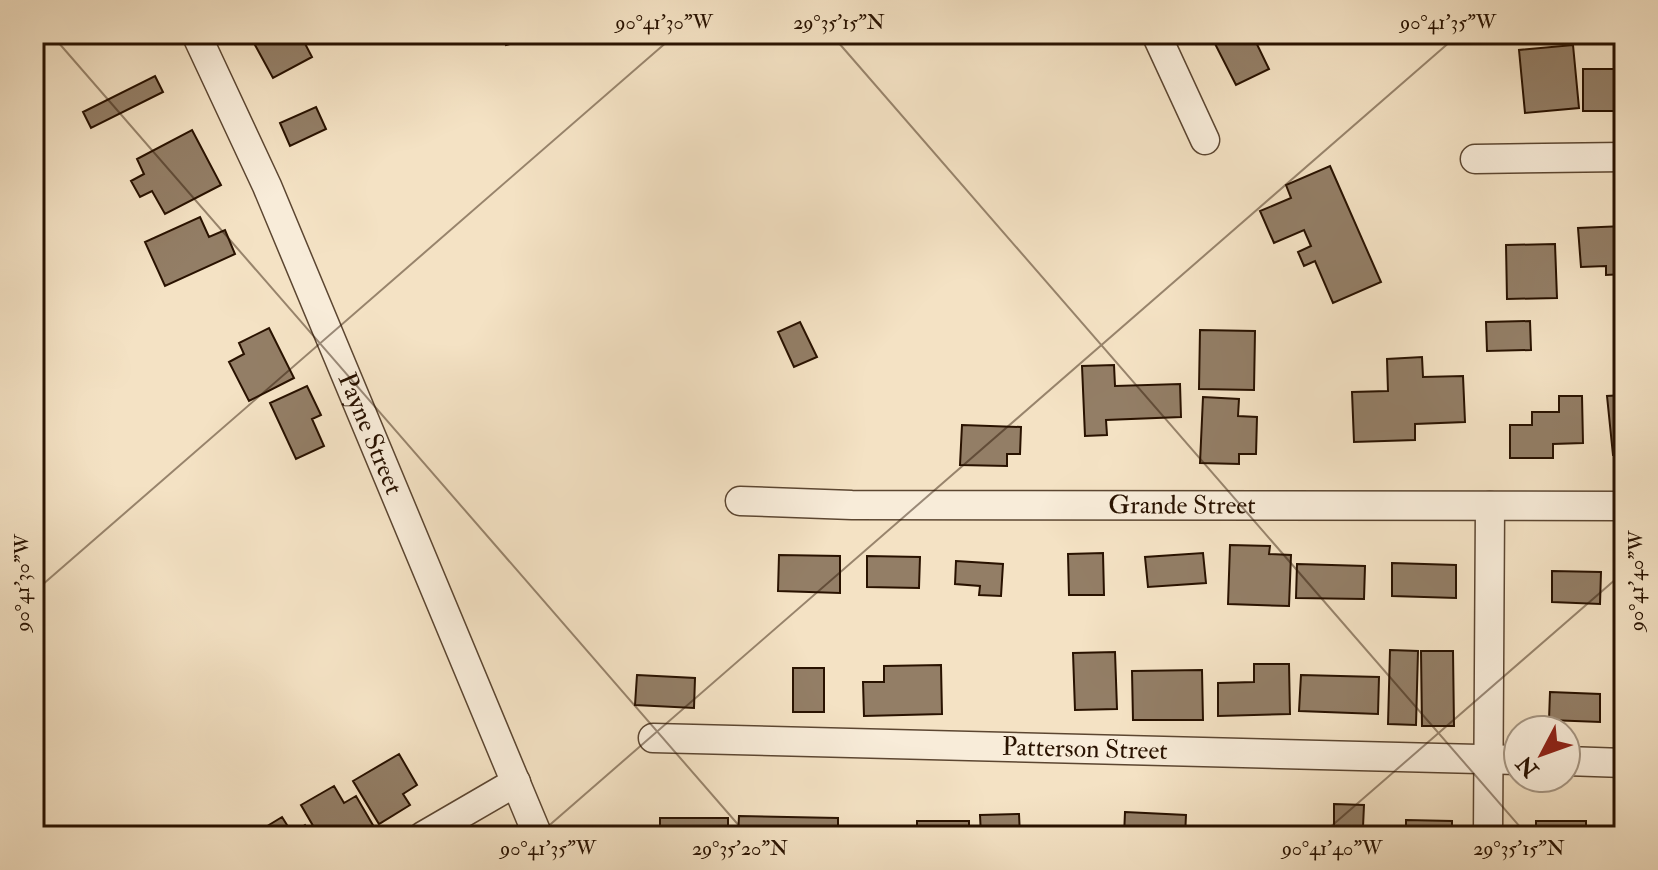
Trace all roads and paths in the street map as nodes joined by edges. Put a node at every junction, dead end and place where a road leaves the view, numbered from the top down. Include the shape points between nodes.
1 (196, 34) edge
2 (1156, 34) edge
3 (1205, 140) dead end
4 (1624, 157) edge
5 (1475, 159) dead end
6 (740, 501) dead end
7 (1490, 506) junction
8 (1624, 506) edge
9 (653, 738) dead end
10 (1488, 759) junction
11 (1502, 759) edge
12 (1582, 762) edge
13 (1624, 763) edge
14 (516, 782) junction
15 (423, 836) edge
16 (538, 836) edge
17 (1488, 836) edge

1 - 14 street, Payne Street via 267,186
2 - 3 street
4 - 5 street
6 - 7 street, Grande Street
7 - 8 street, Grande Street
7 - 10 street
9 - 10 street, Patterson Street
10 - 11 street, Patterson Street
10 - 17 street
12 - 13 street
14 - 15 street
14 - 16 street, Payne Street

